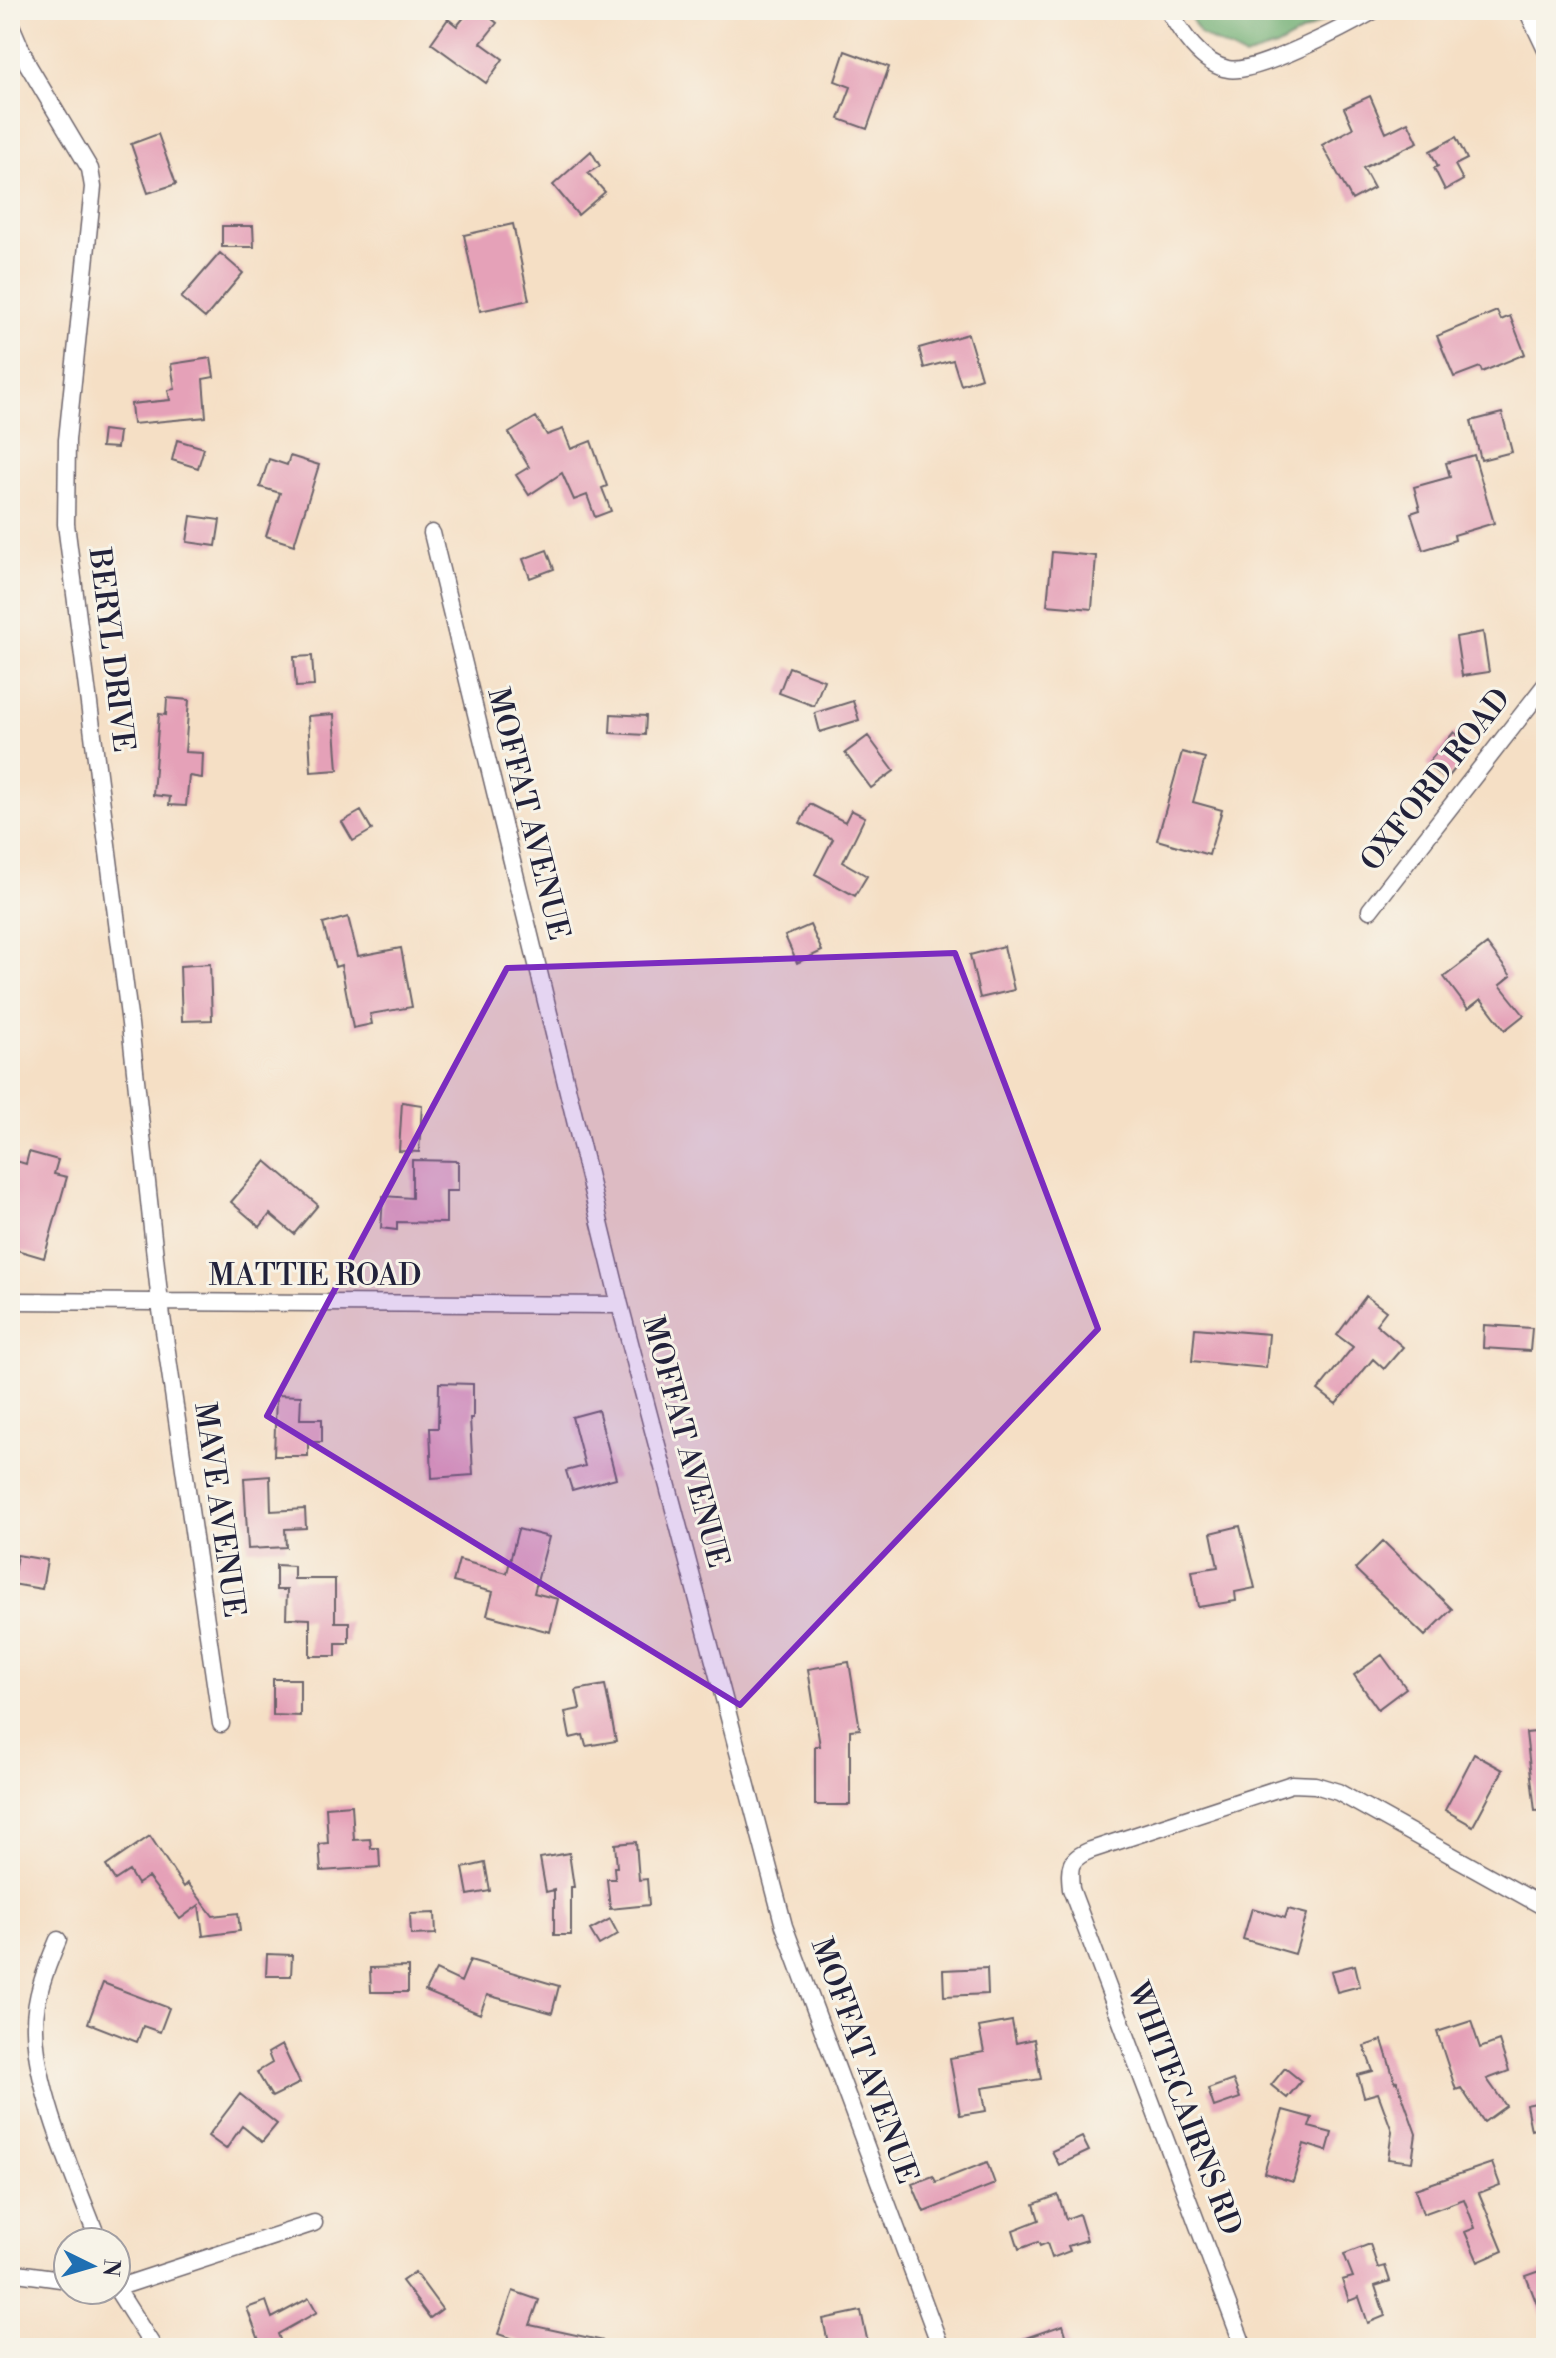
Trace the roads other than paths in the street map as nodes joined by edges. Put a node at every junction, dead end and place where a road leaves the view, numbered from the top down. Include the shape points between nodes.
1 (1168, 10) edge
2 (1375, 10) edge
3 (1527, 10) edge
4 (10, 23) edge
5 (1546, 50) edge
6 (432, 533) dead end
7 (1546, 684) edge
8 (1370, 910) dead end
9 (10, 1301) edge
10 (160, 1303) junction
11 (620, 1305) junction
12 (221, 1724) dead end
13 (1546, 1908) edge
14 (58, 1940) dead end
15 (314, 2223) dead end
16 (93, 2226) edge
17 (10, 2272) edge
18 (52, 2278) edge
19 (132, 2283) edge
20 (127, 2306) edge
21 (154, 2348) edge
22 (941, 2348) edge
23 (1244, 2348) edge

1 - 2 street via 1182,35 1227,69 1248,69
3 - 5 street
4 - 10 street, BERYL DRIVE via 28,65 90,169 93,187 67,440 66,524
6 - 11 street, MOFFAT AVENUE
7 - 8 street, OXFORD ROAD
9 - 10 street, MATTIE ROAD
10 - 11 street, MATTIE ROAD
10 - 12 street, MAVE AVENUE
11 - 22 street, MOFFAT AVENUE via 784,1926
13 - 23 street, WHITECAIRNS RD via 1338,1792 1315,1785 1292,1784 1079,1854 1073,1861 1071,1889
14 - 16 street via 42,1978 34,2028 56,2128
15 - 19 street
17 - 18 street
20 - 21 street

